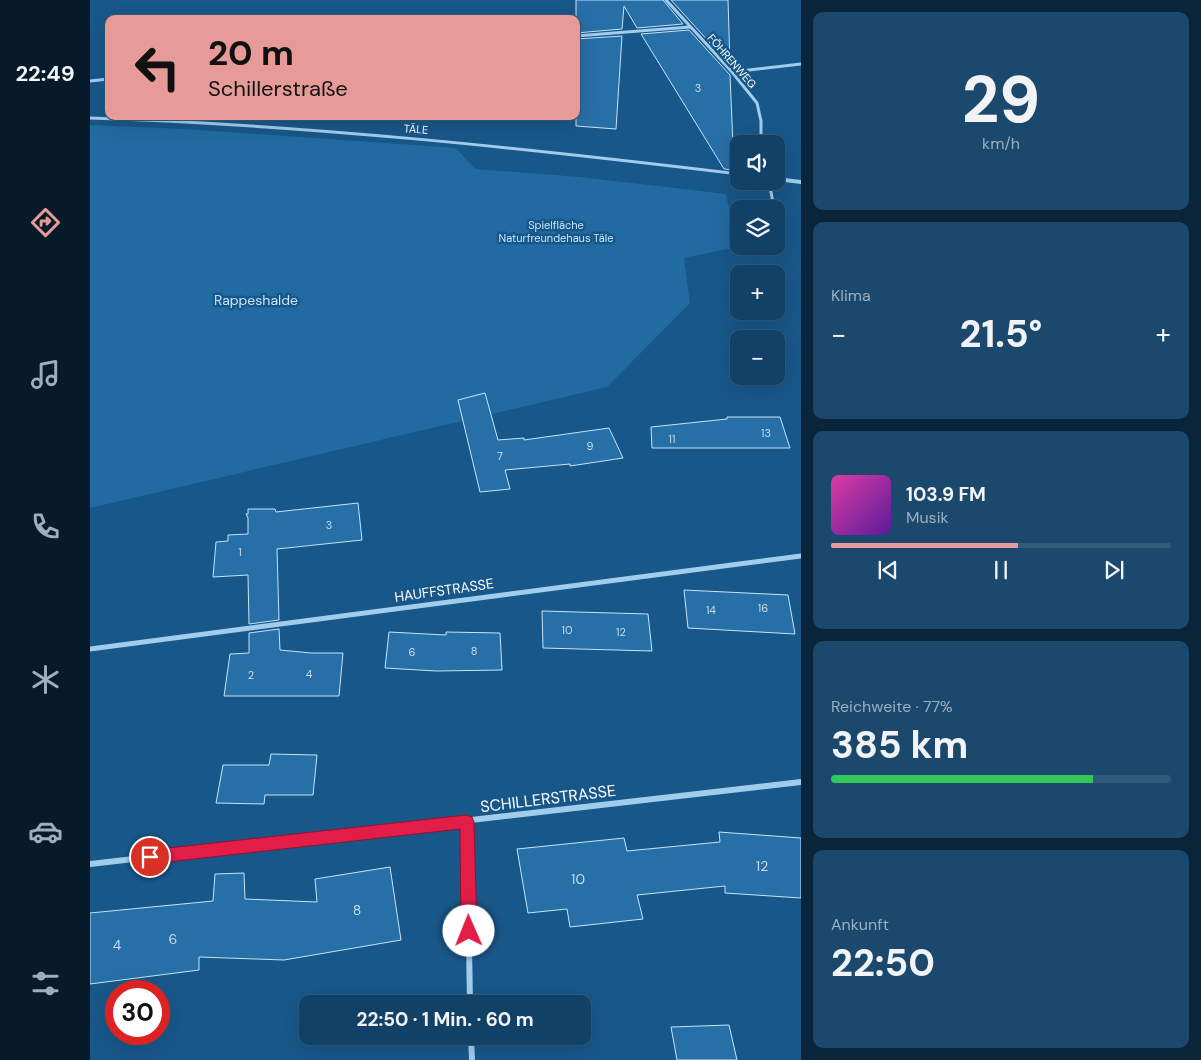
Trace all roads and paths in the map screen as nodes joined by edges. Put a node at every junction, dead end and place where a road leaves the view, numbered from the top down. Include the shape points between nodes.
1 (666, 0) edge
2 (690, 27) junction
3 (580, 36) edge
4 (801, 64) edge
5 (732, 72) junction
6 (105, 79) edge
7 (90, 81) edge
8 (90, 118) edge
9 (105, 119) edge
10 (135, 120) edge
11 (761, 135) edge
12 (730, 173) edge
13 (785, 179) edge
14 (801, 182) edge
15 (801, 556) edge
16 (90, 649) edge
17 (801, 782) edge
18 (466, 822) junction
19 (90, 864) edge
20 (470, 995) edge
21 (471, 1045) edge
22 (472, 1060) edge

1 - 2 street, FÖHRENWEG
2 - 3 street
2 - 5 street, FÖHRENWEG
4 - 5 street
5 - 11 street, FÖHRENWEG via 756,103
6 - 7 street
8 - 9 street, TÄLE
10 - 12 street, TÄLE via 439,139
13 - 14 street
15 - 16 street, HAUFFSTRASSE
17 - 18 street, SCHILLERSTRASSE
18 - 19 street, SCHILLERSTRASSE
18 - 20 street
21 - 22 street

